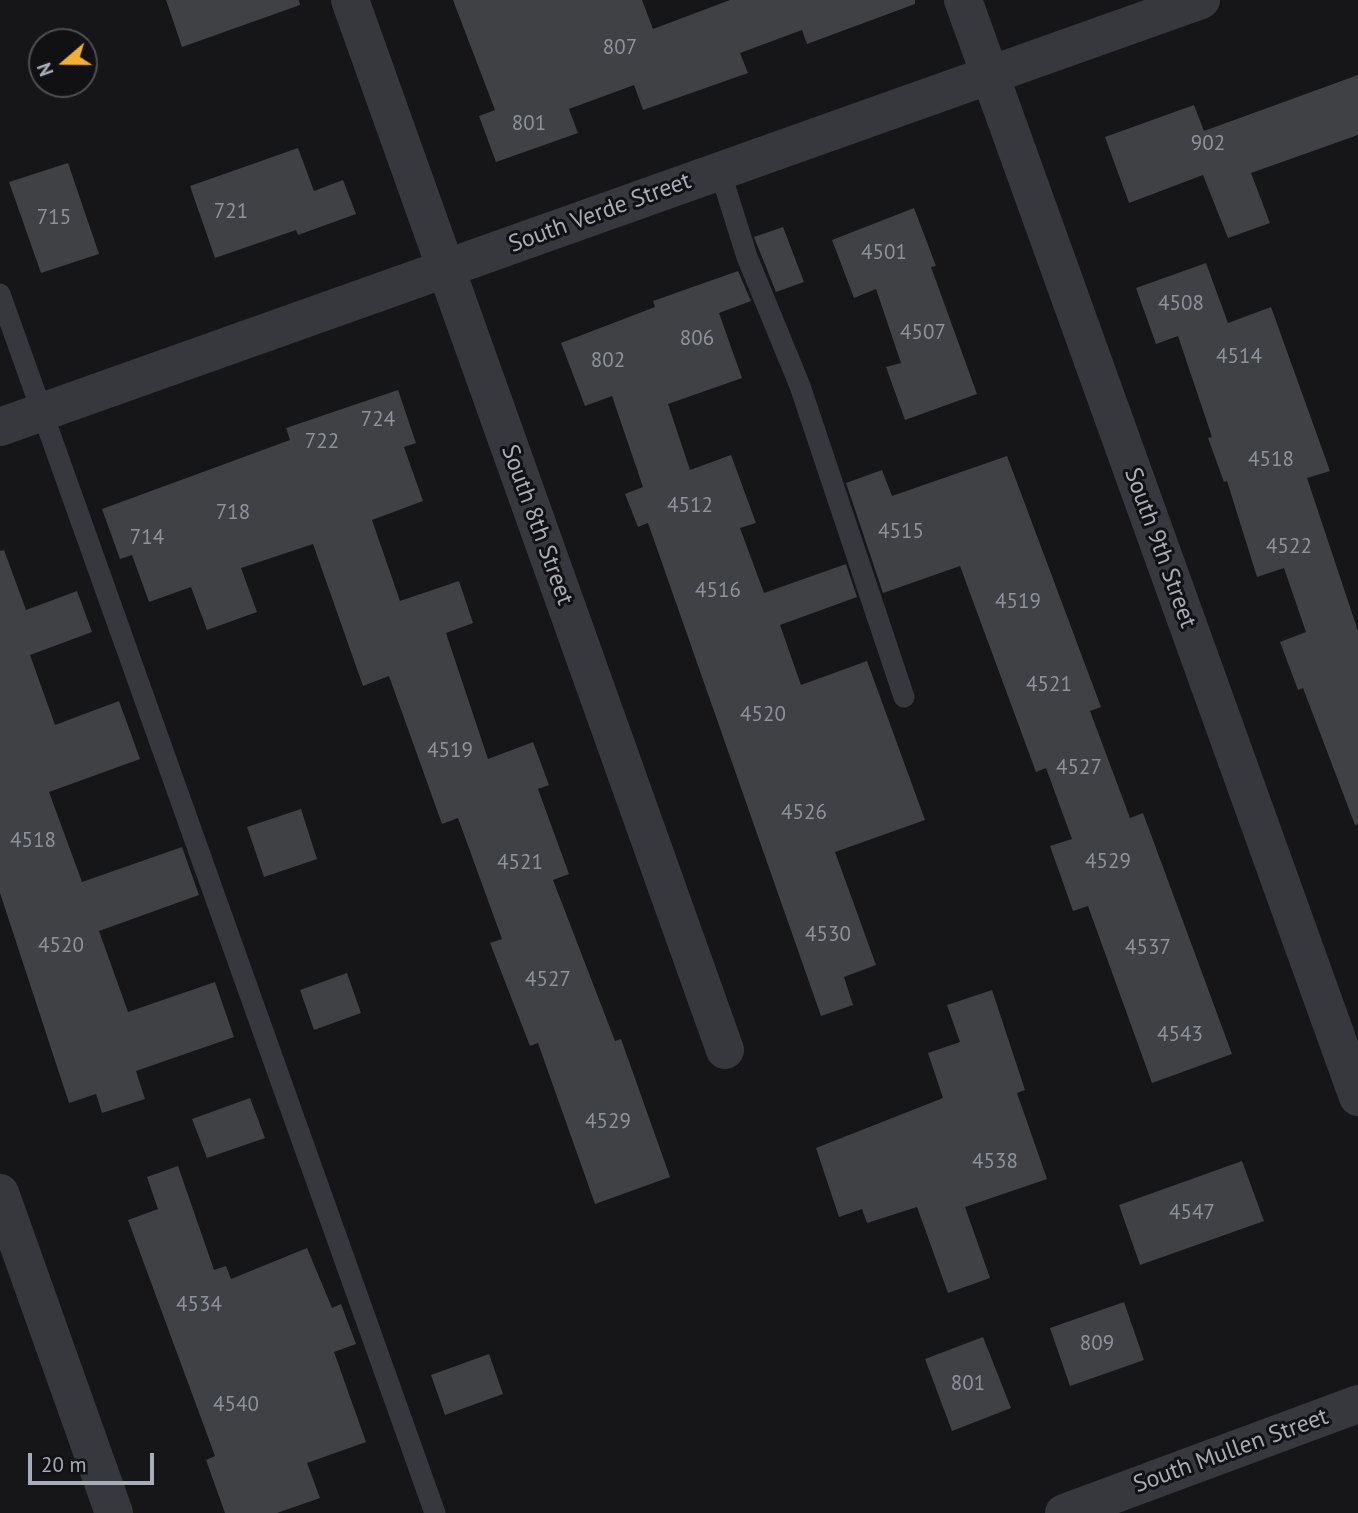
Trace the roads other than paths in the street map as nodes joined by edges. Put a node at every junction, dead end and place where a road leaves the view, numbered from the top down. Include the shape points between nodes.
1 (350, 0) edge
2 (963, 0) edge
3 (1201, 0) edge
4 (989, 75) junction
5 (720, 170) junction
6 (444, 268) junction
7 (0, 294) edge
8 (41, 412) junction
9 (0, 427) edge
10 (904, 696) dead end
11 (725, 1050) dead end
12 (1358, 1097) edge
13 (0, 1194) edge
14 (1358, 1404) edge
15 (114, 1513) edge
16 (435, 1513) edge
17 (1064, 1513) edge

1 - 6 street, South 8th Street
2 - 4 street, South 9th Street
3 - 4 street, South Verde Street
4 - 5 street, South Verde Street
4 - 12 street, South 9th Street
5 - 6 street, South Verde Street
5 - 10 lane via 747,257 800,386
6 - 8 street, South Verde Street
6 - 11 street, South 8th Street
7 - 8 lane
8 - 9 street, South Verde Street
8 - 16 lane
13 - 15 street
14 - 17 street, South Mullen Street

